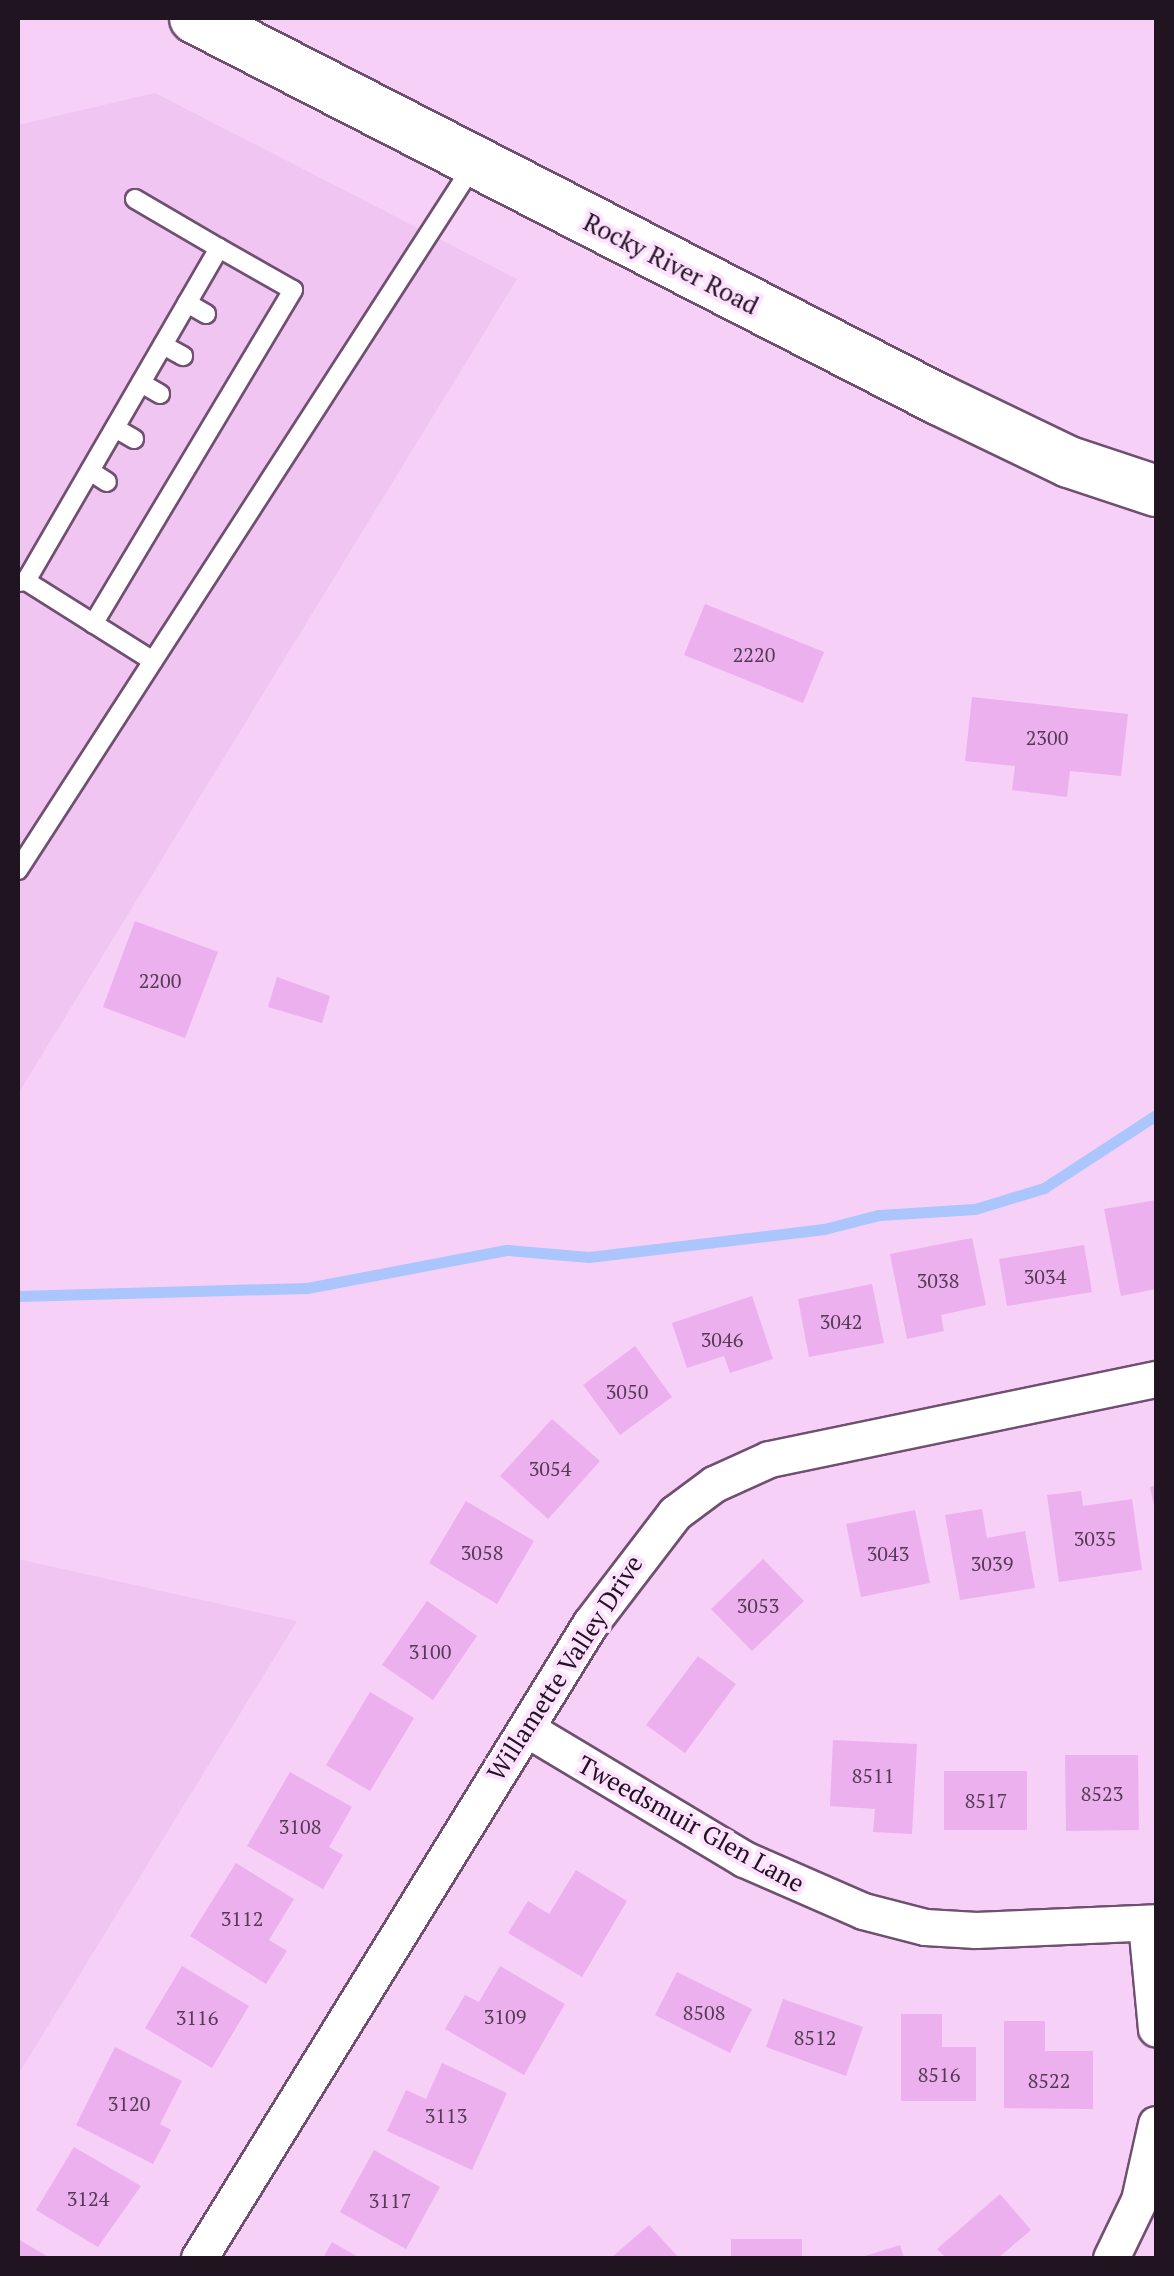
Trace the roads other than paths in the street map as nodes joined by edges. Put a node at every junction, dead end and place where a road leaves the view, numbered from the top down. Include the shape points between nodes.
1 (195, 18) edge
2 (474, 164) junction
3 (136, 199) dead end
4 (219, 248) junction
5 (187, 302) junction
6 (206, 314) dead end
7 (243, 334) dead end
8 (260, 344) junction
9 (163, 345) junction
10 (183, 356) dead end
11 (141, 383) junction
12 (160, 394) dead end
13 (115, 428) junction
14 (134, 439) dead end
15 (90, 471) junction
16 (107, 482) dead end
17 (1156, 491) edge
18 (22, 581) edge
19 (93, 624) junction
20 (153, 660) junction
21 (18, 870) edge
22 (1156, 1379) edge
23 (527, 1729) junction
24 (1151, 1923) edge
25 (1156, 2029) edge
26 (1156, 2124) edge
27 (199, 2258) edge
28 (1111, 2258) edge

1 - 2 street, Rocky River Road
2 - 17 street, Rocky River Road via 974,417 1068,462
2 - 20 lane
3 - 4 lane
4 - 5 lane
4 - 8 lane via 293,290
5 - 6 lane
5 - 9 lane
7 - 8 lane
8 - 19 lane via 226,384
9 - 10 lane
9 - 11 lane
11 - 12 lane
11 - 13 lane
13 - 14 lane
13 - 15 lane
15 - 16 lane
15 - 18 lane
18 - 19 lane
19 - 20 lane
20 - 21 lane
22 - 23 street, Willamette Valley Drive via 828,1444 769,1459 714,1484 675,1513 633,1560
23 - 24 street, Tweedsmuir Glen Lane via 744,1859 863,1912 925,1927 976,1930
23 - 27 street, Willamette Valley Drive
24 - 25 street
26 - 28 street via 1138,2200

